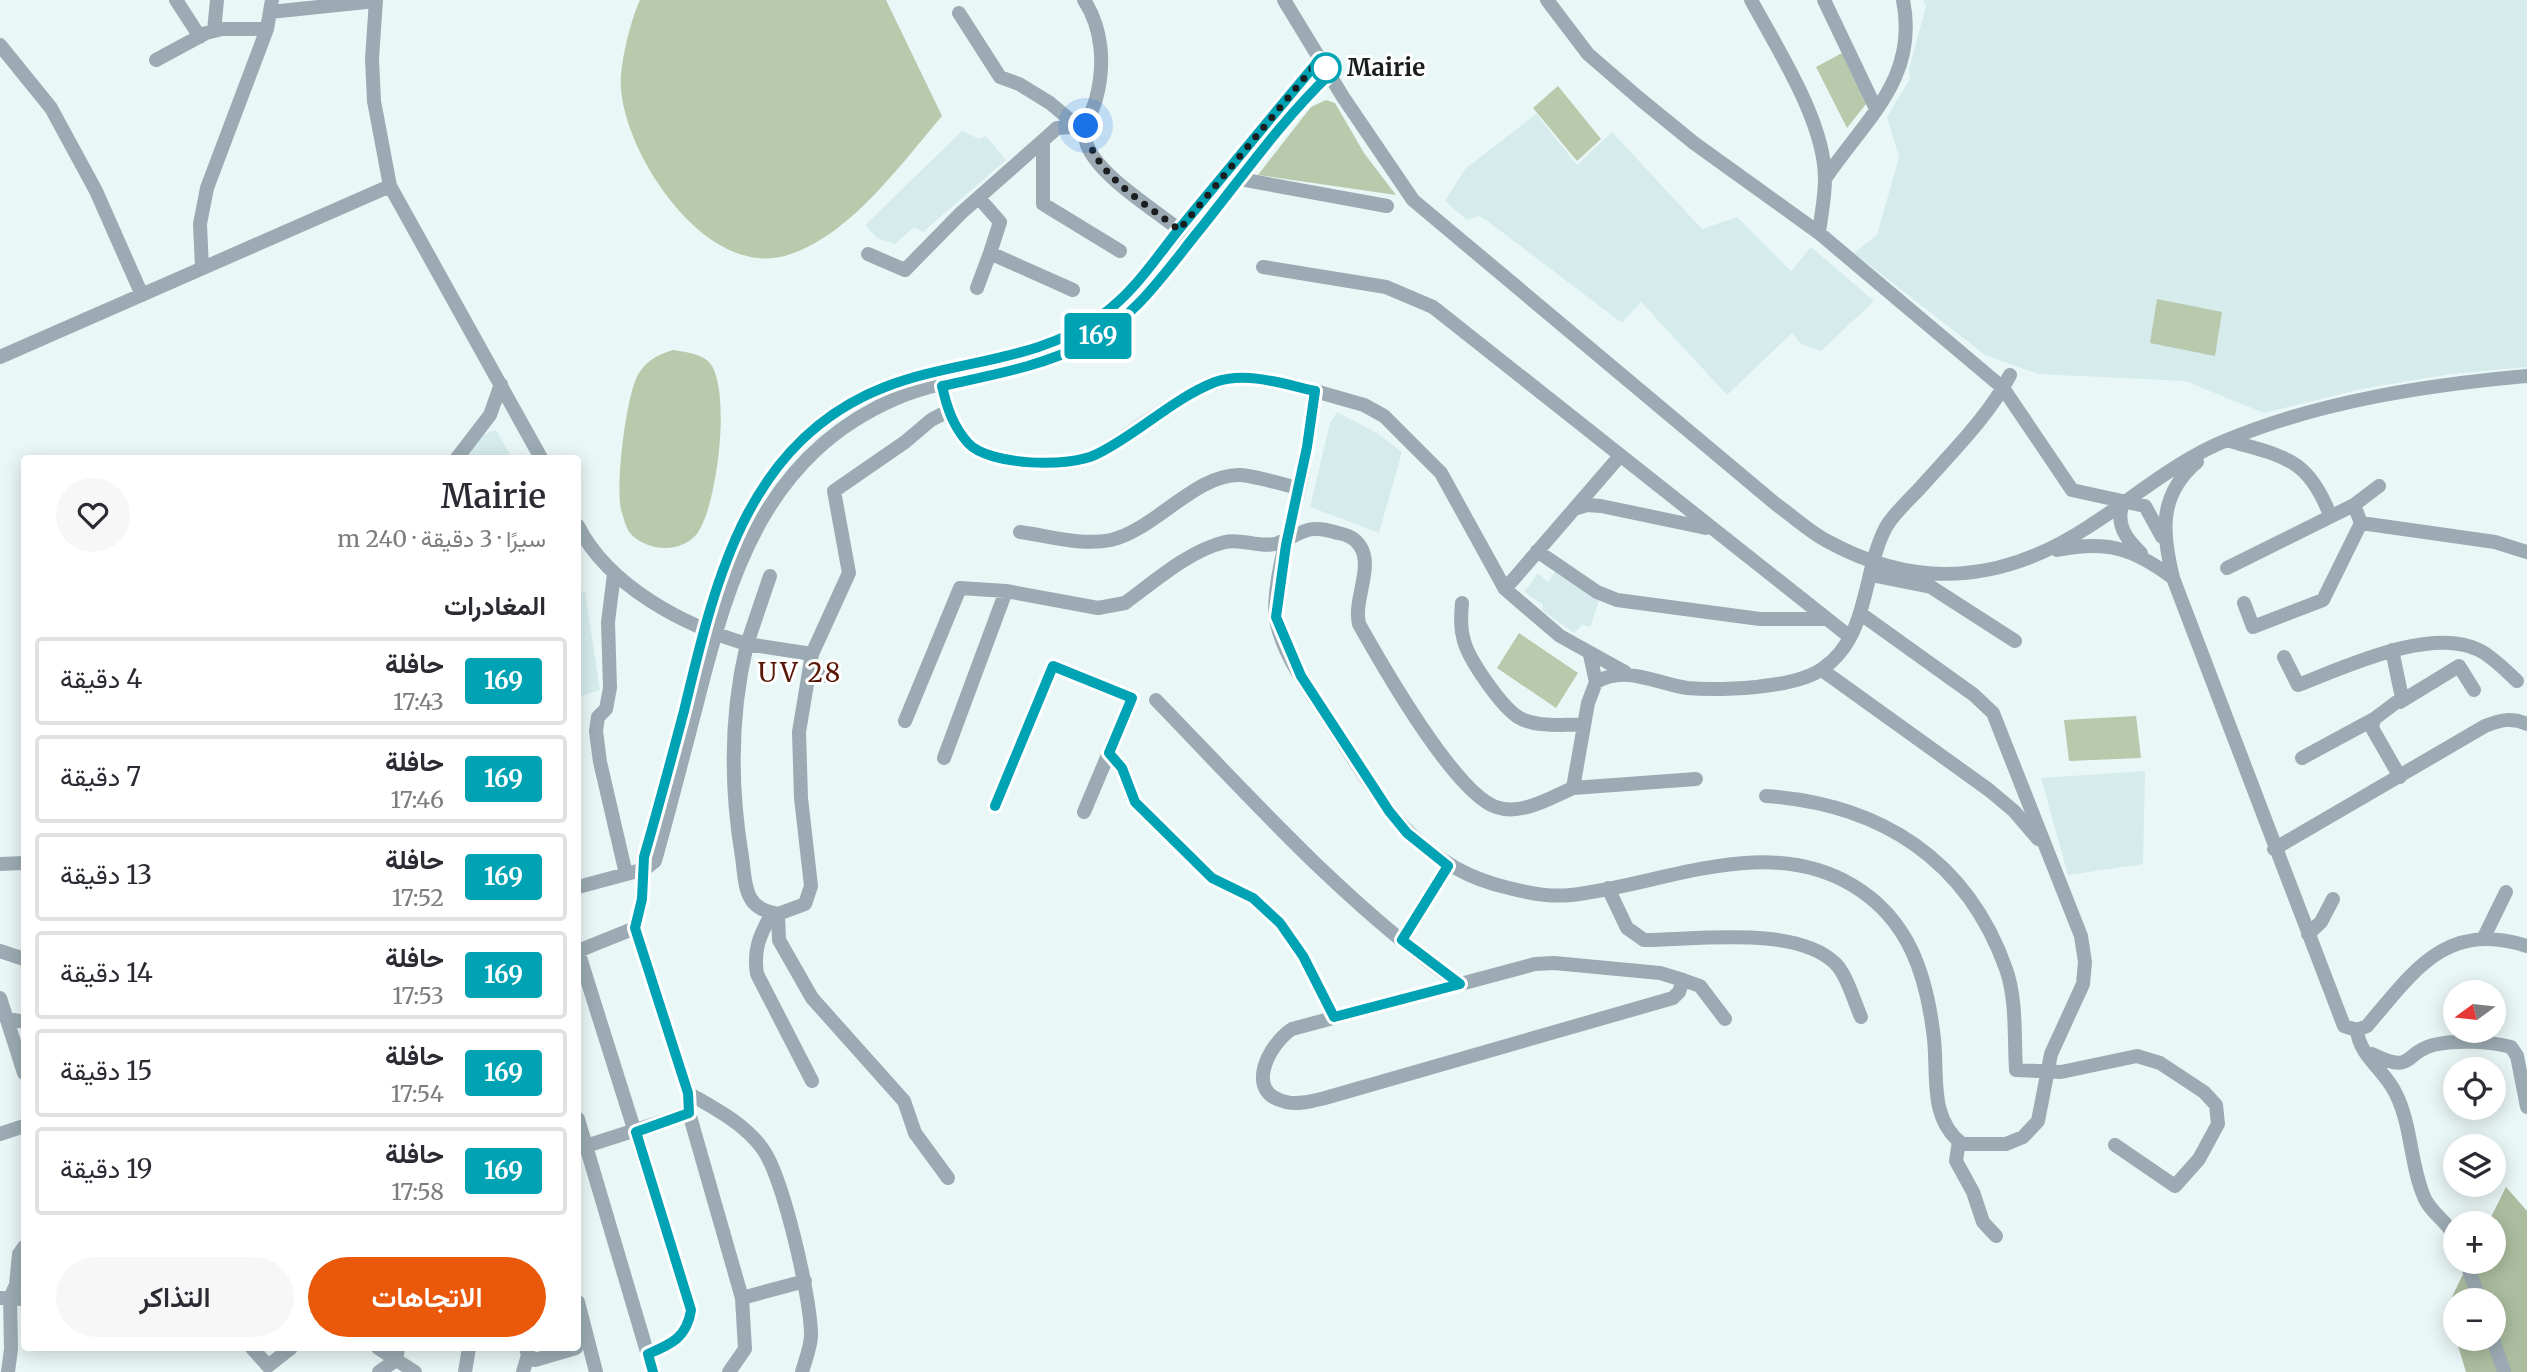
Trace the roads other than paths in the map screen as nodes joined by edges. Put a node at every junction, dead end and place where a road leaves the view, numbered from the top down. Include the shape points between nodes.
1 (176, 0) edge
2 (218, 0) edge
3 (1084, 0) edge
4 (1284, 0) edge
5 (1547, 0) edge
6 (1751, 0) edge
7 (1824, 0) edge
8 (1903, 0) edge
9 (376, 1) edge
10 (271, 6) edge
11 (959, 13) dead end
12 (267, 29) junction
13 (214, 31) junction
14 (200, 37) junction
15 (0, 45) edge
16 (1320, 59) junction
17 (156, 60) dead end
18 (1329, 75) junction
19 (1876, 109) junction
20 (1080, 125) junction
21 (1043, 141) junction
22 (1240, 179) junction
23 (1825, 179) junction
24 (390, 186) junction
25 (979, 198) junction
26 (1387, 206) dead end
27 (1179, 230) junction
28 (1819, 233) junction
29 (1191, 240) junction
30 (1120, 251) dead end
31 (990, 253) junction
32 (868, 254) dead end
33 (1263, 267) dead end
34 (202, 268) junction
35 (977, 288) dead end
36 (1073, 290) dead end
37 (142, 295) junction
38 (0, 357) edge
39 (2527, 376) edge
40 (940, 379) junction
41 (2007, 382) junction
42 (501, 383) junction
43 (1315, 391) junction
44 (948, 411) junction
45 (2222, 442) junction
46 (459, 455) edge
47 (539, 455) edge
48 (1619, 457) junction
49 (2379, 486) dead end
50 (1299, 488) junction
51 (2123, 503) junction
52 (2354, 505) junction
53 (1574, 509) junction
54 (2330, 515) junction
55 (2361, 523) junction
56 (1712, 529) junction
57 (581, 530) edge
58 (1020, 532) dead end
59 (1288, 536) junction
60 (2164, 541) junction
61 (1537, 551) junction
62 (2527, 552) edge
63 (2046, 553) junction
64 (2147, 559) junction
65 (1872, 568) junction
66 (2227, 568) dead end
67 (614, 574) junction
68 (770, 576) dead end
69 (2173, 578) junction
70 (1505, 589) junction
71 (1006, 591) junction
72 (1462, 603) dead end
73 (2244, 603) dead end
74 (1861, 614) junction
75 (1827, 619) junction
76 (709, 632) junction
77 (1850, 637) junction
78 (2015, 641) dead end
79 (747, 644) junction
80 (2392, 650) junction
81 (812, 654) junction
82 (1590, 655) junction
83 (2284, 657) dead end
84 (1822, 670) junction
85 (1626, 673) junction
86 (2517, 681) dead end
87 (1596, 682) junction
88 (2474, 690) dead end
89 (1156, 700) dead end
90 (2400, 702) junction
91 (2374, 719) junction
92 (905, 721) dead end
93 (2527, 724) edge
94 (1583, 725) junction
95 (1109, 753) junction
96 (943, 758) dead end
97 (2302, 758) dead end
98 (2400, 777) junction
99 (1696, 779) dead end
100 (1573, 788) junction
101 (1766, 796) dead end
102 (995, 806) dead end
103 (1084, 812) dead end
104 (2274, 849) junction
105 (2048, 851) junction
106 (21, 863) edge
107 (0, 864) edge
108 (1448, 866) junction
109 (645, 869) junction
110 (626, 874) junction
111 (581, 886) edge
112 (1608, 888) junction
113 (2506, 892) dead end
114 (2333, 899) dead end
115 (775, 914) junction
116 (635, 928) junction
117 (2308, 934) junction
118 (2484, 937) junction
119 (1402, 940) junction
120 (2527, 946) edge
121 (581, 950) edge
122 (0, 951) edge
123 (21, 957) edge
124 (581, 960) edge
125 (1684, 980) junction
126 (1460, 984) junction
127 (0, 998) edge
128 (1334, 1017) junction
129 (1861, 1017) dead end
130 (6, 1018) junction
131 (1726, 1019) dead end
132 (21, 1021) edge
133 (2357, 1030) junction
134 (2361, 1049) junction
135 (21, 1064) edge
136 (2047, 1073) junction
137 (812, 1081) dead end
138 (688, 1093) junction
139 (2527, 1107) edge
140 (689, 1113) junction
141 (21, 1127) edge
142 (581, 1129) edge
143 (636, 1132) junction
144 (0, 1133) edge
145 (1959, 1141) junction
146 (2115, 1145) dead end
147 (586, 1146) junction
148 (948, 1178) dead end
149 (2443, 1219) edge
150 (1996, 1236) dead end
151 (21, 1251) edge
152 (805, 1281) junction
153 (11, 1298) edge
154 (742, 1298) junction
155 (581, 1346) edge
156 (254, 1351) edge
157 (287, 1351) edge
158 (468, 1351) edge
159 (527, 1351) edge
160 (568, 1351) edge
161 (2497, 1351) edge
162 (397, 1354) edge
163 (648, 1354) junction
164 (263, 1369) edge
165 (8, 1372) edge
166 (379, 1372) edge
167 (415, 1372) edge
168 (465, 1372) edge
169 (523, 1372) edge
170 (596, 1372) edge
171 (653, 1372) edge
172 (729, 1372) edge
173 (802, 1372) edge
174 (2504, 1372) edge

1 - 14 street
2 - 13 street
3 - 20 street via 1102,56 1096,100
4 - 16 street
5 - 28 street via 1588,54 1640,99 1694,144
6 - 23 street via 1813,126
7 - 19 street
8 - 19 street via 1908,26 1902,60 1892,90
9 - 10 street
9 - 24 street via 373,101
10 - 12 street
11 - 20 street via 1000,77 1019,84
12 - 13 street
12 - 34 street via 207,188 200,224
13 - 14 street
14 - 17 street
15 - 37 street via 51,108 96,191
16 - 18 street
16 - 27 street
18 - 22 street
18 - 65 street via 1413,200 1777,505
19 - 23 street
20 - 21 street via 1057,128
20 - 27 street via 1100,166
21 - 25 street
21 - 30 street via 1043,205
22 - 26 street
22 - 29 street
23 - 28 street
24 - 34 street
24 - 42 street
25 - 31 street via 1000,222
25 - 32 street via 905,270
27 - 29 street
27 - 40 street via 1134,287 1082,329
28 - 41 street
29 - 40 street via 1142,300 1090,341 1020,368
31 - 35 street
31 - 36 street
33 - 48 street via 1385,287 1433,307
34 - 37 street
37 - 38 street
39 - 45 street via 2362,400
40 - 44 street
40 - 76 street via 854,419 794,470 742,555
41 - 51 street via 2072,490
41 - 65 street via 1887,526
42 - 46 street via 490,415
42 - 47 street
43 - 44 street via 1243,378 1217,382 1096,455 1053,463 1000,458 970,445
43 - 50 street
43 - 70 street via 1364,405 1384,416 1441,472
44 - 81 street via 834,491 849,573 846,592
45 - 51 street
45 - 54 street via 2292,459 2319,486
45 - 60 street via 2176,484 2166,511
48 - 53 street
48 - 56 street
49 - 52 street
50 - 58 street via 1240,475 1218,479 1111,540
50 - 59 street
51 - 60 street via 2145,506
51 - 63 street
51 - 64 street via 2119,522 2128,540
52 - 54 street
52 - 55 street
53 - 56 street via 1601,506
53 - 61 street
54 - 66 street
55 - 62 street via 2495,542
55 - 73 street via 2323,600 2253,627
56 - 75 street
57 - 67 street
59 - 71 street via 1274,544 1226,541 1207,548 1112,608
59 - 100 street via 1316,527 1359,543 1364,552 1359,624 1469,789 1498,808 1511,809 1532,806
59 - 108 street via 1276,617 1283,639 1301,676 1389,811 1407,833
60 - 69 street
61 - 70 street
61 - 75 street via 1580,582 1617,600 1760,619
63 - 64 street via 2111,547
63 - 65 street via 2001,569 1947,575
64 - 69 street
65 - 74 street
65 - 78 street via 1931,587
67 - 76 street
67 - 110 street via 608,622 610,688 596,731
68 - 79 street via 767,598
69 - 104 street
70 - 82 street
71 - 92 street via 960,588
71 - 96 street
72 - 94 street via 1464,643 1508,709 1534,723
74 - 77 street
74 - 105 street via 1993,713
75 - 77 street
76 - 79 street
76 - 109 street via 655,861
77 - 84 street
79 - 81 street
79 - 115 street via 740,703 740,783 748,896 756,906
80 - 83 street via 2298,685
80 - 86 street via 2435,644 2477,649
80 - 90 street
81 - 115 street via 816,674 799,732 813,851 811,886 805,904
82 - 85 street
82 - 87 street
84 - 85 street via 1793,681 1712,689 1682,687
84 - 105 street via 1989,790
85 - 87 street
87 - 94 street
88 - 90 street via 2459,666
89 - 119 street via 1274,821
90 - 91 street
91 - 97 street
91 - 98 street via 2372,729
93 - 98 street via 2500,720
94 - 100 street
95 - 102 street via 1132,698 1053,666
95 - 103 street
95 - 128 street via 1122,768 1135,802 1203,869 1223,885 1253,898 1280,923 1303,956
98 - 104 street
99 - 100 street
101 - 136 street via 1858,814 1887,827 1948,869 1972,901 2007,970 2016,1070
104 - 117 street
105 - 136 street via 2081,936 2085,962 2083,984
106 - 107 street
108 - 112 street via 1478,881 1527,892 1568,895
108 - 119 street
109 - 110 street
109 - 116 street
110 - 111 street
112 - 129 street via 1627,928 1644,940 1773,937 1813,951 1835,963
112 - 145 street via 1712,867 1762,864 1812,867 1854,886 1886,914 1922,968 1938,1103 1943,1124
113 - 118 street
114 - 117 street
115 - 137 street via 757,942 757,974
115 - 148 street via 779,940 812,998 904,1101 915,1133
116 - 121 street
116 - 138 street
117 - 133 street via 2339,1018 2349,1029
118 - 120 street
118 - 133 street via 2432,954 2367,1026
119 - 126 street
122 - 123 street
124 - 143 street
125 - 126 street via 1660,973 1555,963
125 - 128 street via 1673,998 1325,1098 1286,1102 1267,1093 1263,1065 1279,1037
125 - 131 street via 1700,986
126 - 128 street
127 - 130 street
130 - 132 street
130 - 135 street
133 - 134 street
134 - 139 street via 2399,1063 2442,1044 2511,1047
134 - 149 street via 2382,1070 2397,1095 2426,1203
136 - 145 street via 2038,1121 2023,1136 2006,1144 1982,1146
136 - 146 street via 2147,1058 2204,1092 2219,1113 2199,1159 2175,1186
138 - 140 street
138 - 152 street via 726,1115 763,1149
140 - 143 street
140 - 154 street
141 - 144 street
142 - 147 street
143 - 147 street
143 - 163 street via 691,1310 682,1336
145 - 150 street via 1956,1161 1983,1222
147 - 163 street
151 - 153 street
152 - 154 street
152 - 173 street via 811,1338
153 - 165 street
154 - 172 street via 745,1349
155 - 170 street
156 - 164 street
157 - 164 street
158 - 168 street
159 - 160 street via 535,1360 545,1360
159 - 169 street
161 - 174 street
162 - 166 street
162 - 167 street
163 - 171 street

